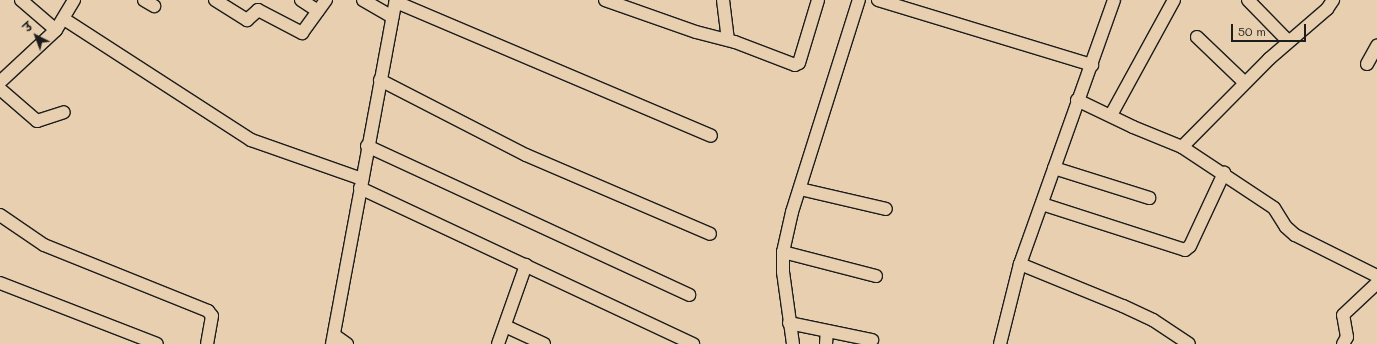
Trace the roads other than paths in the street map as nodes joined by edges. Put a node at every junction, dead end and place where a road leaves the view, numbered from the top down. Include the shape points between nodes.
1 (21, 0) edge
2 (74, 0) edge
3 (216, 0) edge
4 (301, 0) edge
5 (326, 0) edge
6 (362, 0) edge
7 (605, 0) edge
8 (723, 0) edge
9 (818, 0) edge
10 (859, 0) edge
11 (878, 0) edge
12 (1114, 0) edge
13 (1174, 0) edge
14 (1248, 0) edge
15 (396, 1) edge
16 (1327, 3) edge
17 (914, 5) edge
18 (318, 11) junction
19 (393, 18) junction
20 (64, 19) junction
21 (56, 30) junction
22 (1198, 37) dead end
23 (728, 40) junction
24 (1288, 41) junction
25 (1377, 46) edge
26 (1367, 64) dead end
27 (1092, 65) junction
28 (380, 80) junction
29 (0, 82) edge
30 (1245, 83) junction
31 (0, 89) edge
32 (1077, 100) junction
33 (64, 112) dead end
34 (1111, 115) junction
35 (711, 136) dead end
36 (367, 146) junction
37 (1182, 147) junction
38 (1054, 168) junction
39 (1224, 173) junction
40 (361, 184) junction
41 (800, 189) junction
42 (1150, 198) dead end
43 (1042, 204) junction
44 (886, 209) dead end
45 (0, 215) edge
46 (710, 234) dead end
47 (783, 252) junction
48 (1020, 264) junction
49 (526, 265) junction
50 (876, 276) dead end
51 (1377, 276) edge
52 (0, 283) edge
53 (1377, 283) edge
54 (690, 295) dead end
55 (789, 323) junction
56 (506, 326) junction
57 (826, 331) junction
58 (333, 340) edge
59 (872, 340) dead end
60 (157, 344) edge
61 (206, 344) edge
62 (347, 344) edge
63 (498, 344) edge
64 (544, 344) edge
65 (693, 344) edge
66 (793, 344) edge
67 (826, 344) edge
68 (1001, 344) edge
69 (1189, 344) edge
70 (1344, 344) edge

1 - 21 street
2 - 20 street
3 - 18 street via 246,20 258,10 302,33
4 - 18 street
5 - 18 street
6 - 19 street
7 - 23 street via 696,32
8 - 23 street
9 - 23 street via 799,63 796,65
10 - 41 street
11 - 17 street
12 - 27 street
13 - 34 street
14 - 24 street
15 - 19 street
15 - 35 street
16 - 24 street
17 - 27 street
19 - 28 street
20 - 21 street
20 - 40 street via 251,140
21 - 29 street
22 - 30 street
24 - 30 street
25 - 26 street
27 - 32 street
28 - 36 street
28 - 46 street via 526,155
30 - 37 street
31 - 33 street via 37,121
32 - 34 street
32 - 38 street
34 - 37 street
36 - 40 street
36 - 54 street
37 - 39 street
38 - 42 street
38 - 43 street
39 - 43 street via 1190,246 1185,250
39 - 51 street via 1274,208 1295,236
40 - 49 street
40 - 58 street
41 - 44 street
41 - 47 street
43 - 48 street
45 - 61 street via 44,245 208,311 212,316
47 - 50 street
47 - 55 street
48 - 68 street
48 - 69 street via 1153,320
49 - 56 street
49 - 65 street
52 - 60 street
53 - 70 street via 1343,315 1347,337
55 - 57 street
55 - 66 street
56 - 63 street
56 - 64 street
57 - 59 street
57 - 67 street
58 - 62 street

